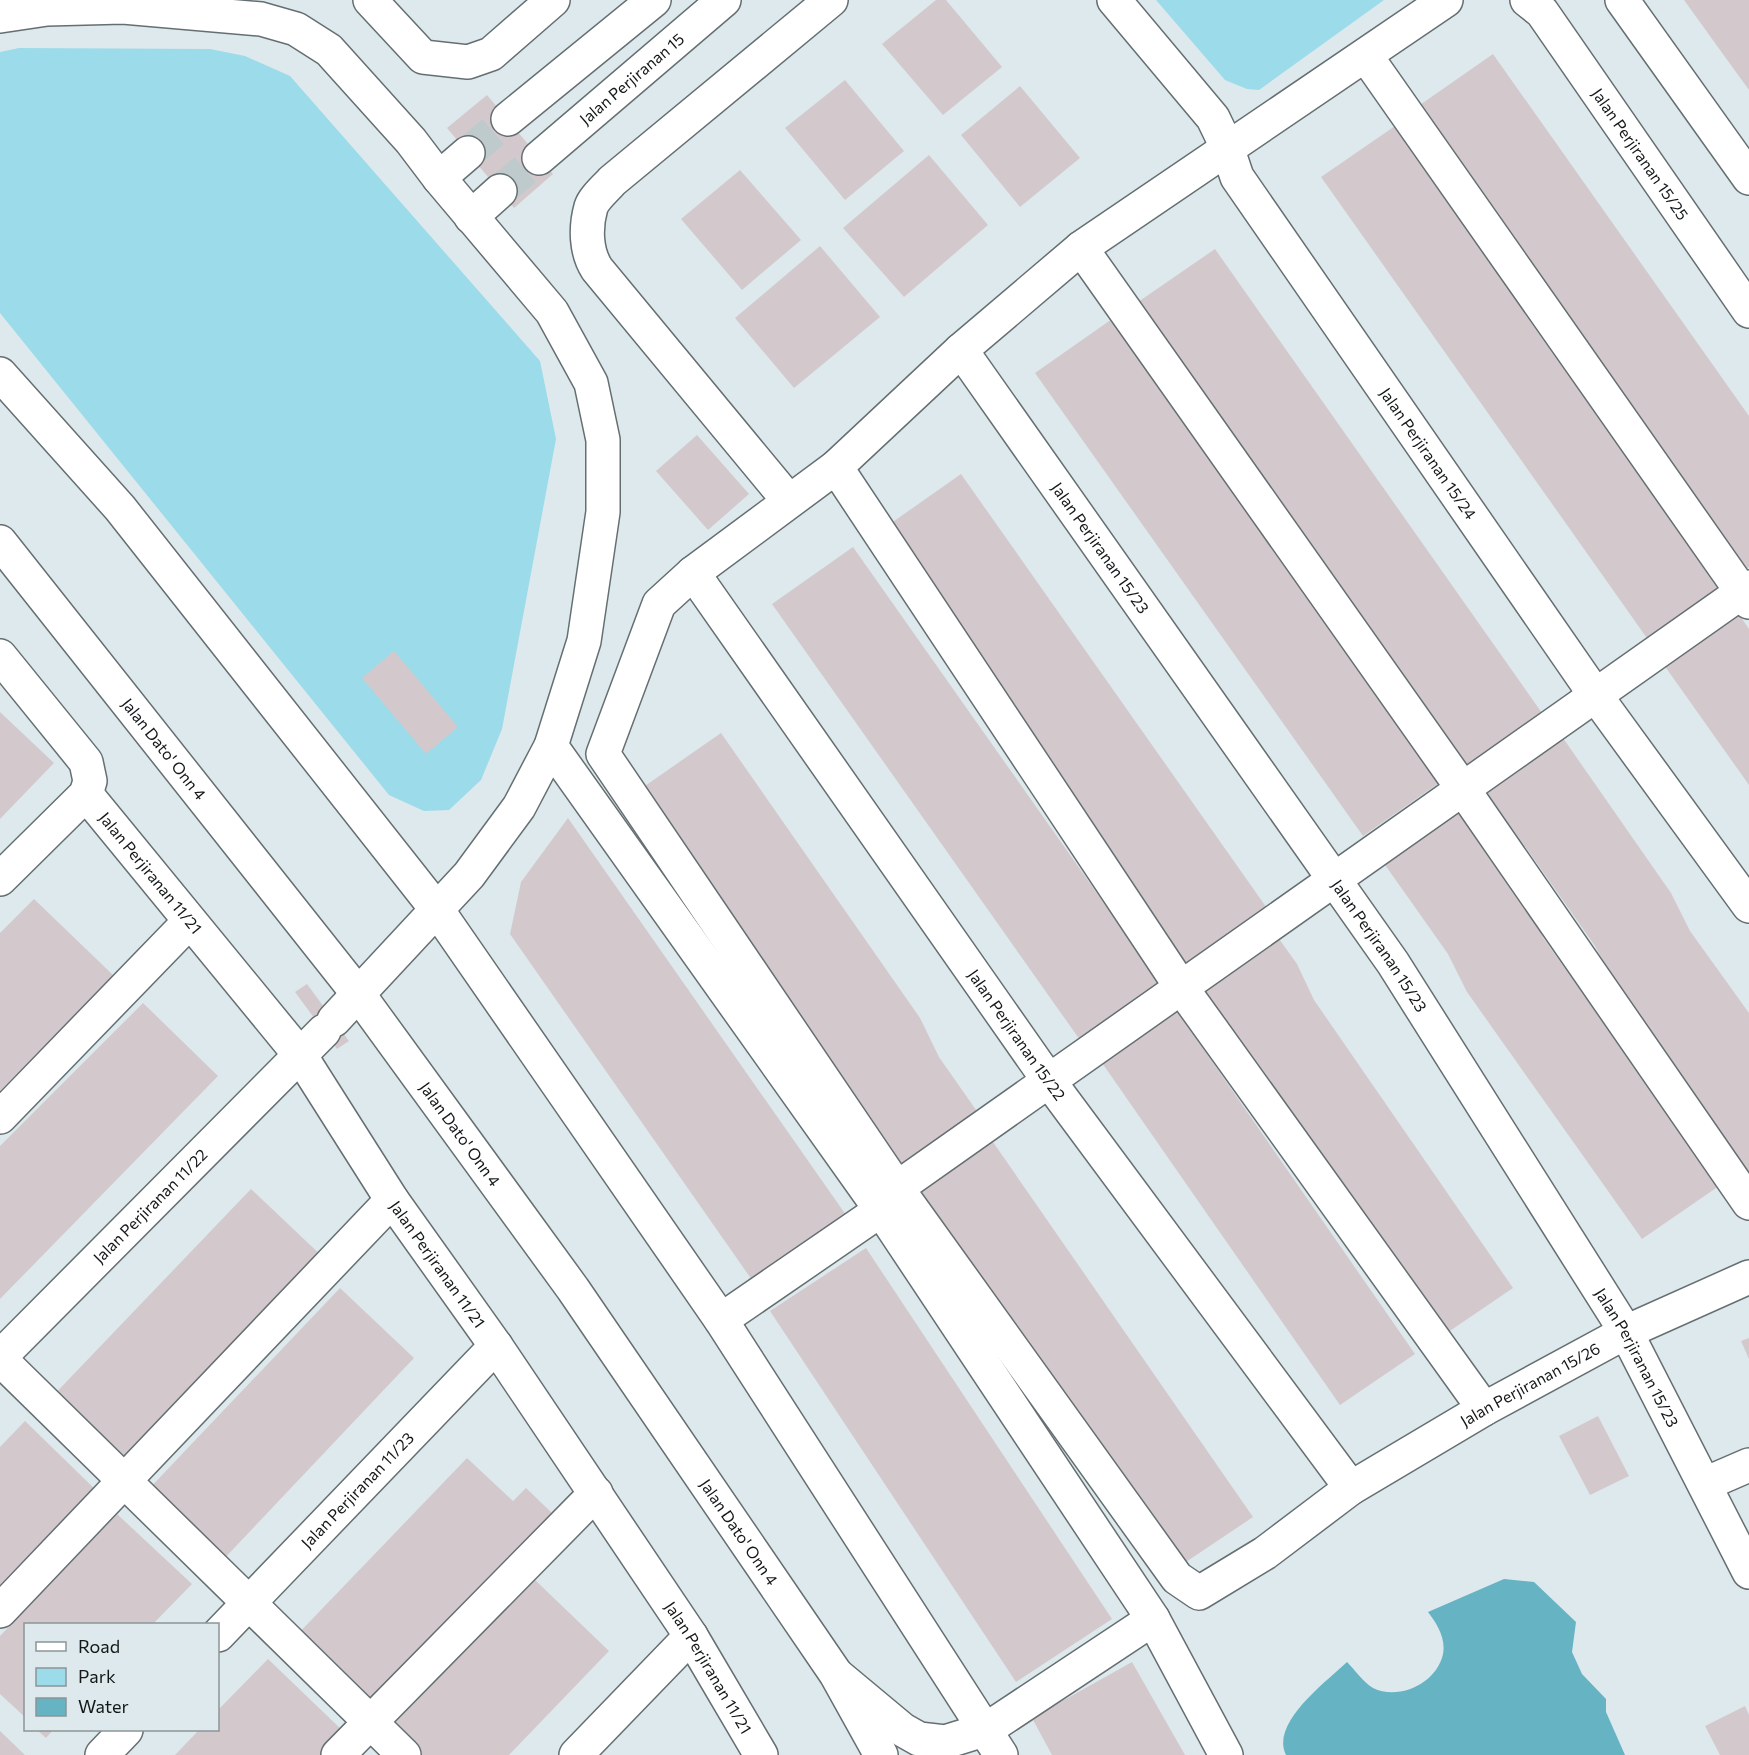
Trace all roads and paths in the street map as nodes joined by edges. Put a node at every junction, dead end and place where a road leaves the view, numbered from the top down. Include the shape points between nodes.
1 (370, 0) edge
2 (553, 0) edge
3 (654, 0) edge
4 (724, 0) edge
5 (831, 0) edge
6 (1114, 0) edge
7 (1446, 0) edge
8 (1527, 0) edge
9 (1622, 0) edge
10 (0, 16) edge
11 (1366, 56) junction
12 (508, 119) tunnel mouth
13 (1227, 147) junction
14 (468, 153) tunnel mouth
15 (539, 158) tunnel mouth
16 (439, 178) junction
17 (1749, 178) edge
18 (500, 191) tunnel mouth
19 (471, 217) junction
20 (1081, 248) junction
21 (1749, 311) edge
22 (961, 350) junction
23 (0, 374) edge
24 (836, 467) junction
25 (789, 501) junction
26 (0, 542) edge
27 (693, 573) junction
28 (1747, 594) edge
29 (0, 656) edge
30 (1596, 696) junction
31 (551, 746) junction
32 (1463, 789) junction
33 (86, 794) junction
34 (0, 879) edge
35 (1334, 879) junction
36 (1749, 906) edge
37 (438, 911) junction
38 (189, 922) junction
39 (1181, 987) junction
40 (358, 995) junction
41 (300, 1054) junction
42 (1049, 1080) junction
43 (0, 1117) edge
44 (889, 1199) junction
45 (392, 1200) junction
46 (1749, 1203) edge
47 (1749, 1276) edge
48 (721, 1320) junction
49 (1626, 1332) junction
50 (496, 1346) junction
51 (0, 1358) edge
52 (1484, 1409) junction
53 (1749, 1465) edge
54 (124, 1480) junction
55 (1705, 1484) junction
56 (1350, 1488) junction
57 (596, 1493) junction
58 (1749, 1572) edge
59 (248, 1602) junction
60 (0, 1611) edge
61 (1154, 1619) junction
62 (219, 1634) edge
63 (691, 1636) junction
64 (836, 1674) junction
65 (370, 1722) junction
66 (125, 1731) edge
67 (994, 1742) edge
68 (102, 1755) edge
69 (338, 1755) edge
70 (404, 1755) edge
71 (576, 1755) edge
72 (761, 1755) edge
73 (881, 1755) edge
74 (965, 1755) edge
75 (1226, 1755) edge

1 - 2 street via 423,57 468,62 490,54
3 - 12 street
4 - 15 street, Jalan Perjiranan 15
5 - 25 street via 612,181 591,205 588,236 589,256 597,269
6 - 13 street, Jalan Perjiranan 15/24 via 1213,118
7 - 11 street
8 - 21 street, Jalan Perjiranan 15/25 via 1542,12
9 - 17 street
10 - 16 street, Jalan Perjiranan 11/22 via 47,9 123,7 261,19 296,29 336,57
11 - 13 street
11 - 28 street
13 - 20 street
13 - 30 street, Jalan Perjiranan 15/24 via 1237,177
14 - 16 street
16 - 19 street, Jalan Perjiranan 11/22
18 - 19 street
19 - 31 street, Jalan Perjiranan 11/22 via 552,312 591,383 603,440 603,512 584,641
20 - 22 street
20 - 32 street
22 - 24 street
22 - 35 street, Jalan Perjiranan 15/23
23 - 37 street via 120,508
24 - 25 street
24 - 39 street
25 - 27 street
26 - 40 street, Jalan Dato' Onn 4
27 - 42 street, Jalan Perjiranan 15/22
27 - 44 street via 659,604 603,754
28 - 30 street
29 - 33 street via 86,762 90,781
30 - 32 street
30 - 36 street, Jalan Perjiranan 15/24
31 - 37 street, Jalan Perjiranan 11/22 via 519,807
31 - 44 street
32 - 35 street
32 - 46 street
33 - 34 street
33 - 38 street, Jalan Perjiranan 11/21
35 - 39 street
35 - 49 street, Jalan Perjiranan 15/23 via 1393,963
37 - 40 street, Jalan Perjiranan 11/22
37 - 48 street
38 - 41 street, Jalan Perjiranan 11/21
38 - 43 street
39 - 42 street
39 - 52 street
40 - 41 street, Jalan Perjiranan 11/22
40 - 64 street, Jalan Dato' Onn 4 via 573,1289
41 - 45 street, Jalan Perjiranan 11/21
41 - 51 street, Jalan Perjiranan 11/22
42 - 44 street
42 - 56 street, Jalan Perjiranan 15/22
44 - 48 street
44 - 56 street, Jalan Perjiranan 15/26 via 1178,1578 1199,1593 1264,1553
44 - 61 street
45 - 50 street, Jalan Perjiranan 11/21
45 - 54 street
47 - 49 street, Jalan Perjiranan 15/26
48 - 67 street
49 - 52 street, Jalan Perjiranan 15/26
49 - 55 street, Jalan Perjiranan 15/23
50 - 57 street, Jalan Perjiranan 11/21
50 - 59 street, Jalan Perjiranan 11/23
51 - 54 street
52 - 56 street, Jalan Perjiranan 15/26
53 - 55 street
54 - 59 street
54 - 60 street
55 - 58 street, Jalan Perjiranan 15/23
57 - 63 street, Jalan Perjiranan 11/21
57 - 65 street
59 - 62 street, Jalan Perjiranan 11/23
59 - 65 street
61 - 67 street
61 - 75 street
63 - 71 street
63 - 72 street, Jalan Perjiranan 11/21
64 - 67 street via 919,1739
64 - 73 street, Jalan Dato' Onn 4
65 - 69 street
65 - 70 street
66 - 68 street
67 - 74 street

